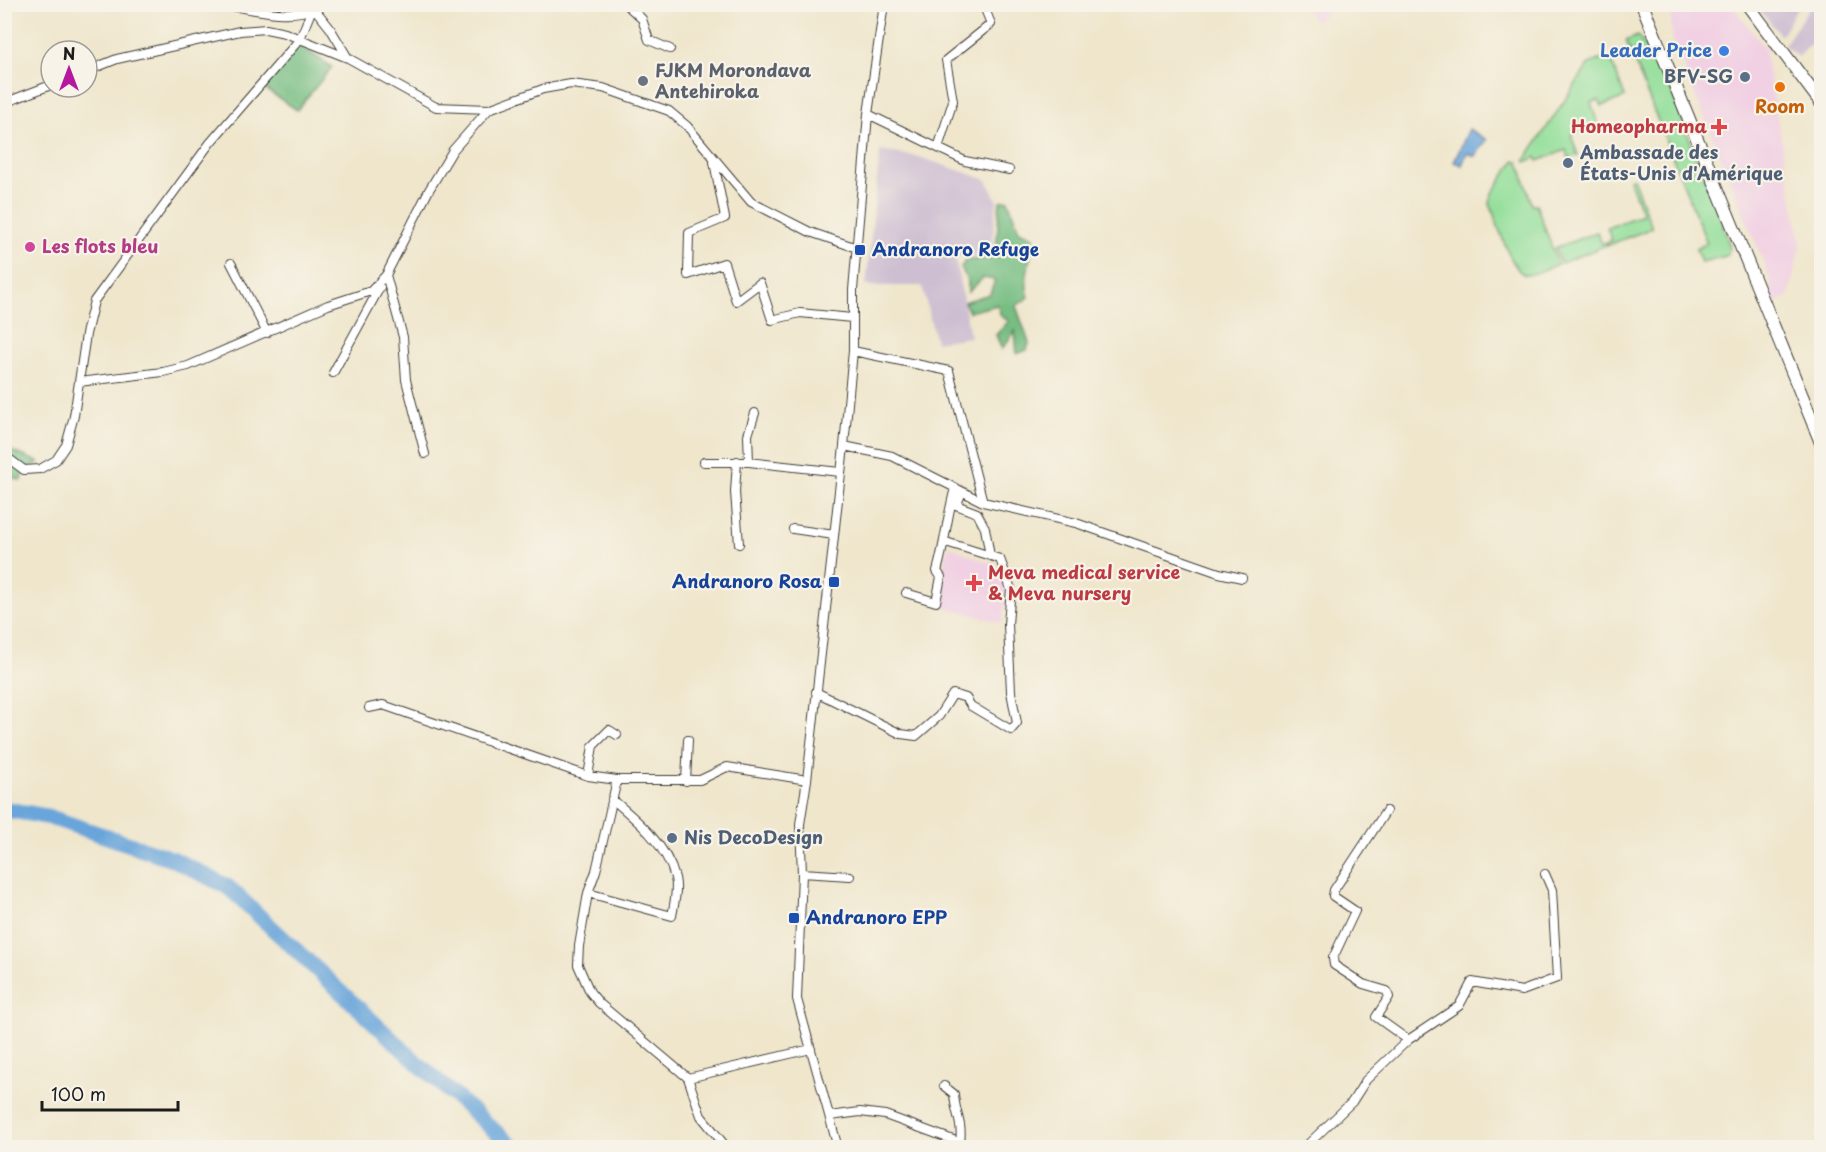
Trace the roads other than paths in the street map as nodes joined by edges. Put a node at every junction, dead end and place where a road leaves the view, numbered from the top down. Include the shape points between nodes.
1 (220, 4) edge
2 (626, 4) edge
3 (735, 4) edge
4 (745, 4) edge
5 (884, 4) edge
6 (983, 4) edge
7 (1642, 4) edge
8 (1747, 4) edge
9 (237, 6) edge
10 (314, 6) edge
11 (300, 39) junction
12 (670, 49) dead end
13 (348, 58) junction
14 (99, 66) edge
15 (39, 90) edge
16 (4, 103) edge
17 (1821, 104) edge
18 (489, 109) junction
19 (868, 114) junction
20 (938, 148) junction
21 (713, 159) junction
22 (1009, 170) dead end
23 (857, 248) junction
24 (231, 263) dead end
25 (386, 275) junction
26 (852, 318) junction
27 (267, 333) junction
28 (853, 351) junction
29 (333, 373) dead end
30 (79, 382) junction
31 (754, 413) dead end
32 (1821, 445) edge
33 (844, 446) junction
34 (425, 454) dead end
35 (4, 455) edge
36 (737, 461) junction
37 (704, 462) dead end
38 (749, 462) junction
39 (840, 472) junction
40 (955, 488) junction
41 (983, 502) junction
42 (793, 529) dead end
43 (834, 535) junction
44 (946, 542) junction
45 (739, 544) dead end
46 (990, 556) junction
47 (1242, 578) dead end
48 (906, 593) dead end
49 (816, 692) junction
50 (369, 708) dead end
51 (617, 735) dead end
52 (688, 740) dead end
53 (588, 776) junction
54 (617, 780) junction
55 (807, 780) junction
56 (686, 781) junction
57 (612, 799) junction
58 (1386, 811) dead end
59 (801, 873) junction
60 (1545, 874) dead end
61 (850, 876) dead end
62 (588, 893) junction
63 (1408, 1040) junction
64 (811, 1049) junction
65 (688, 1078) junction
66 (944, 1086) dead end
67 (830, 1116) junction
68 (960, 1142) junction
69 (727, 1148) edge
70 (837, 1148) edge
71 (975, 1148) edge
72 (1304, 1148) edge

1 - 9 street
2 - 12 street via 642,20 649,40
3 - 4 street
5 - 19 street
6 - 20 street via 991,24 946,60 953,101
7 - 32 main road
8 - 17 main road
9 - 10 street via 304,12
10 - 11 street
10 - 13 street
11 - 13 street
11 - 14 street via 266,29 240,31
11 - 30 street via 210,142 94,301
13 - 18 street via 436,107
15 - 16 street
18 - 21 street via 543,89 571,84 603,88 669,111 687,126
18 - 25 street via 453,150
19 - 20 street
19 - 23 street
20 - 22 street via 965,161
21 - 23 street via 751,202 810,232
21 - 26 street via 725,218 689,233 688,276 724,263 736,301 760,283 772,320 800,313
23 - 26 street
24 - 27 street
25 - 27 street via 371,291 328,305
25 - 29 street
25 - 34 street via 403,337 406,380
26 - 28 street
27 - 30 street via 188,366
28 - 33 street
28 - 41 street via 949,371
30 - 35 street via 66,445 56,460 40,469 24,470
31 - 38 street via 748,435
33 - 39 street
33 - 40 street via 892,456
36 - 37 street
36 - 38 street
36 - 45 street
38 - 39 street
39 - 43 street
40 - 41 street
40 - 44 street
40 - 46 street via 960,498 956,505 977,513 985,528
41 - 47 street via 1076,523
42 - 43 street
43 - 49 street
44 - 46 street
44 - 48 street via 937,571 941,577 936,602
46 - 49 street via 1000,559 1011,589 1011,692 1017,723 1011,730 953,693 939,716 916,736 901,734
49 - 55 street
50 - 53 street via 382,705
51 - 53 street via 609,730 593,746
52 - 56 street
53 - 54 street
54 - 56 street
54 - 57 street
55 - 56 street via 727,767 700,780
55 - 59 street via 800,824
57 - 62 street
57 - 62 street via 644,826 672,870 676,880 672,916
58 - 63 street via 1334,890 1333,896 1355,911 1333,958 1334,964 1363,984 1387,991 1389,998 1376,1017
59 - 61 street
59 - 64 street via 797,999
60 - 63 street via 1552,890 1557,978 1522,991 1472,982 1459,1006
62 - 65 street via 578,965 590,992 619,1023
63 - 72 street via 1366,1080 1353,1102
64 - 65 street
64 - 67 street
65 - 69 street via 701,1116
66 - 68 street via 954,1094 955,1111 963,1127
67 - 68 street via 885,1115
67 - 70 street
68 - 71 street

